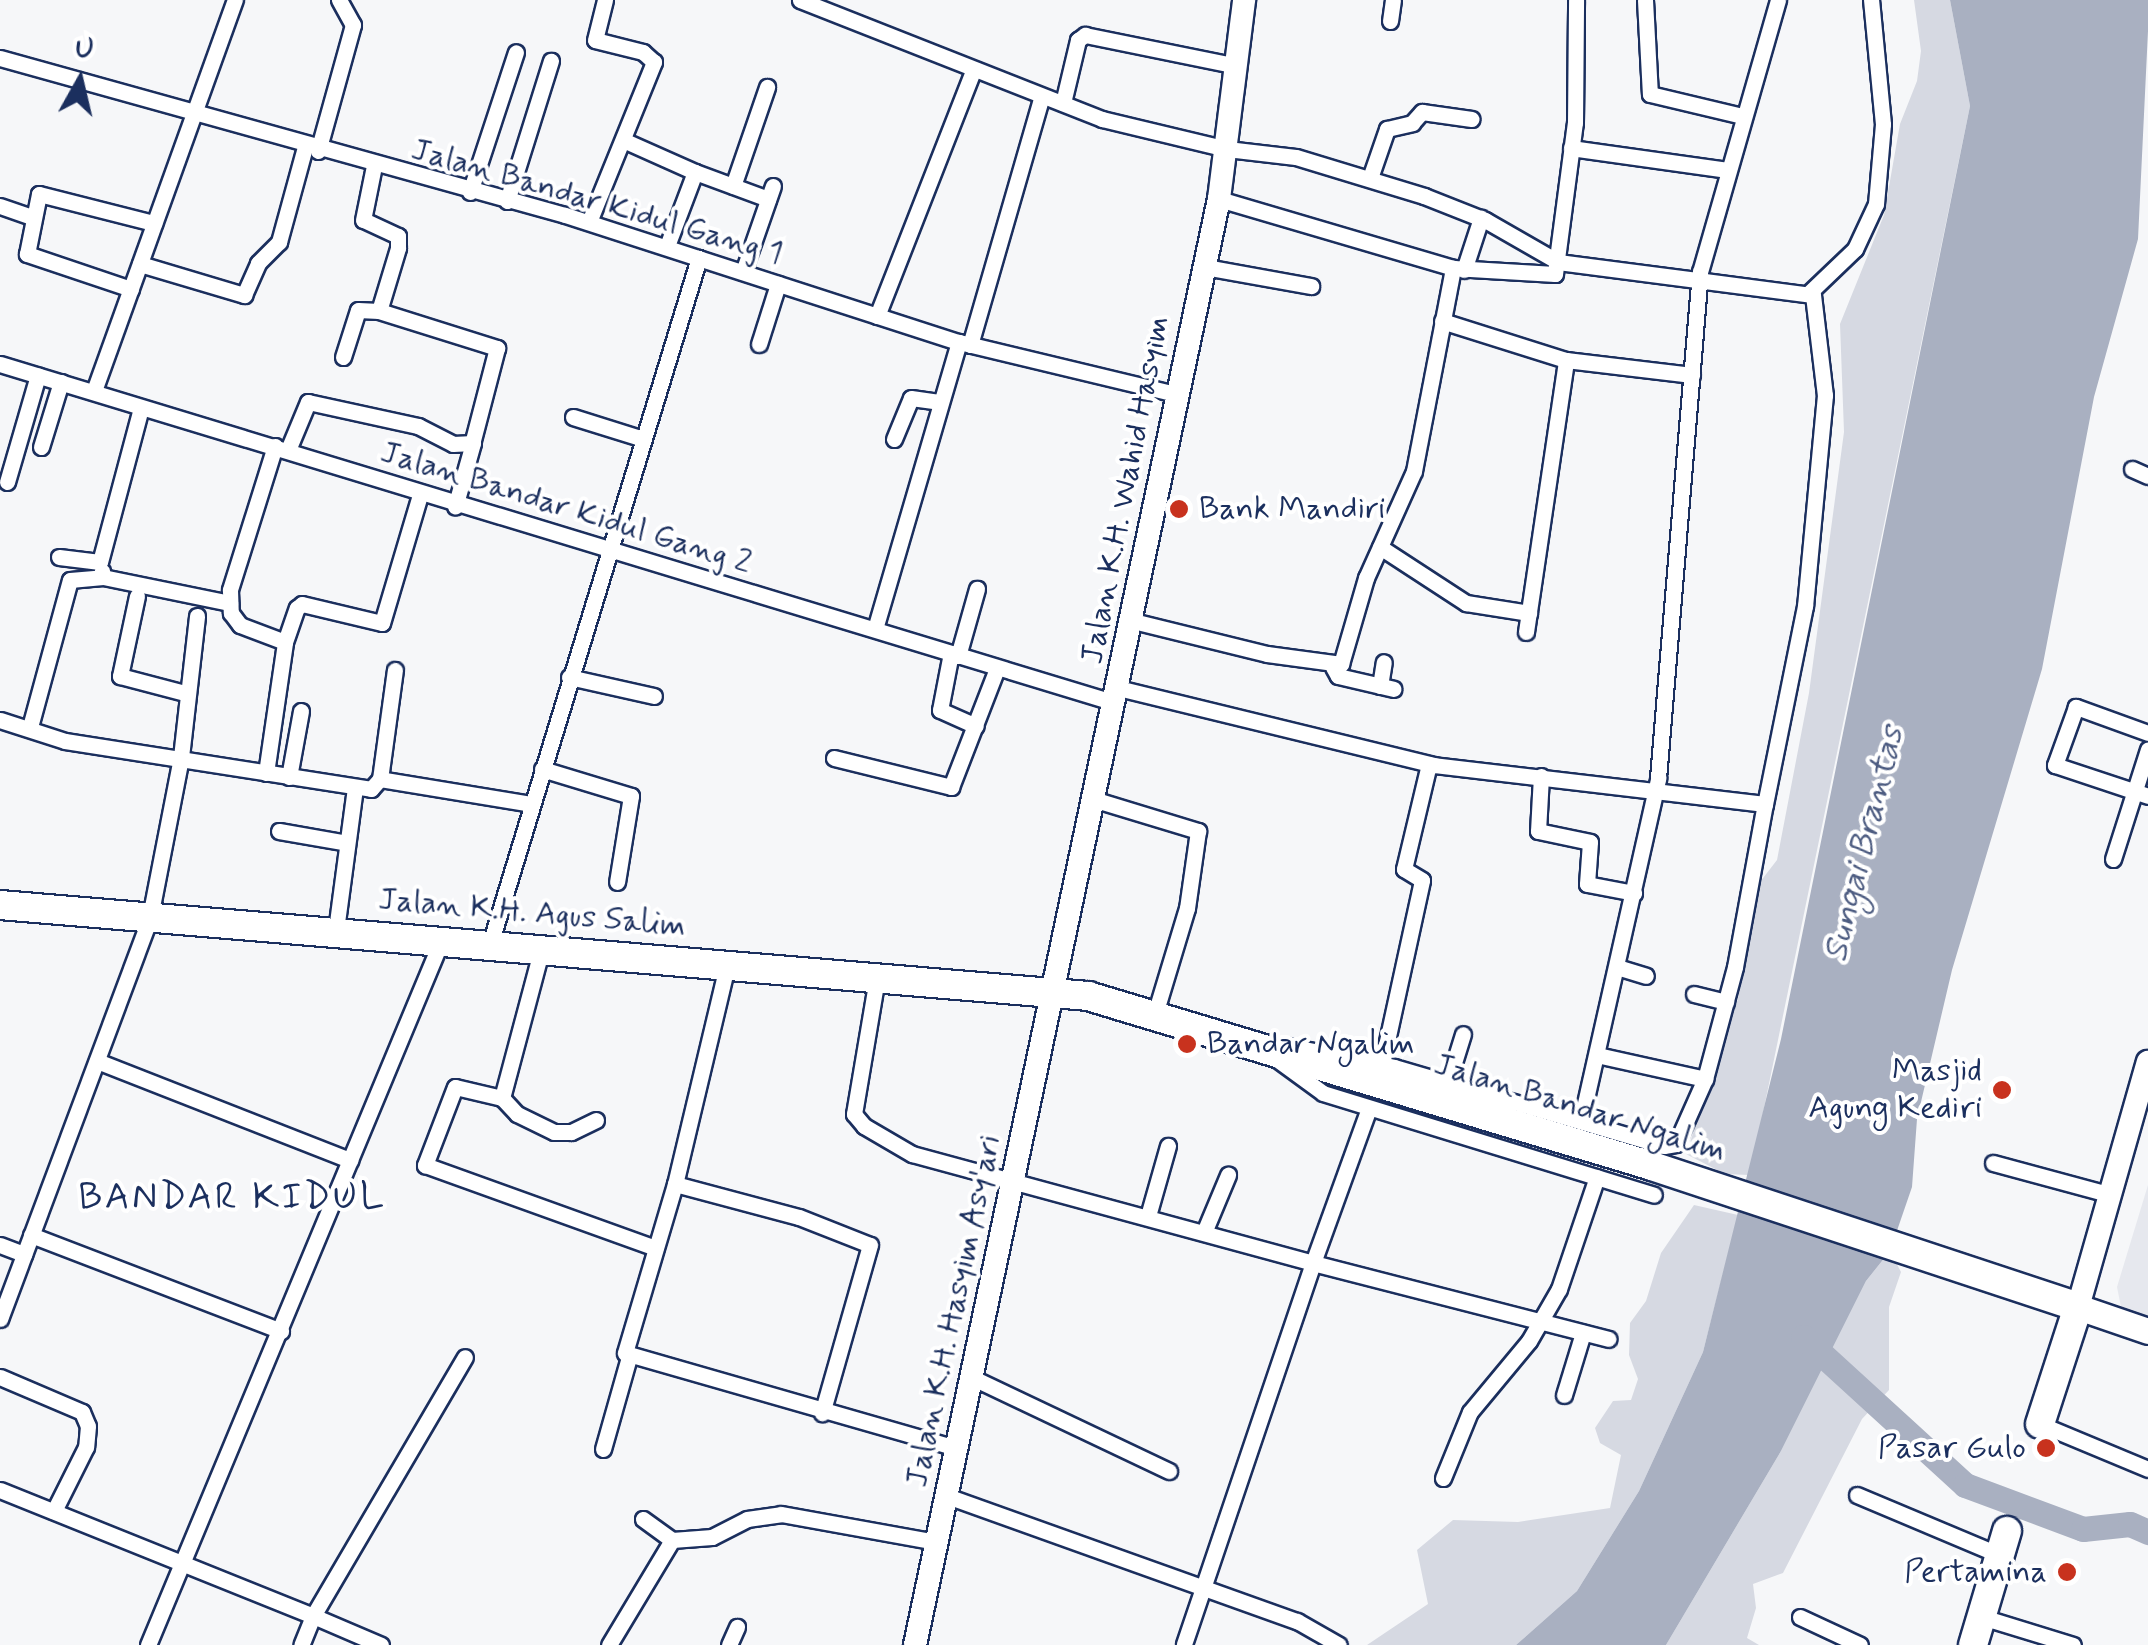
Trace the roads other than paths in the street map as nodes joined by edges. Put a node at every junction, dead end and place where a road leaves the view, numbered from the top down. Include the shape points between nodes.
1 (235, 0) edge
2 (339, 0) edge
3 (605, 0) edge
4 (800, 0) edge
5 (1244, 0) edge
6 (1393, 0) edge
7 (1576, 0) edge
8 (1645, 0) edge
9 (1778, 0) edge
10 (1871, 0) edge
11 (1390, 21) dead end
12 (516, 52) dead end
13 (0, 58) edge
14 (552, 61) dead end
15 (1237, 66) junction
16 (974, 69) junction
17 (767, 86) dead end
18 (1042, 96) junction
19 (1063, 103) junction
20 (196, 113) junction
21 (1742, 116) junction
22 (1472, 119) dead end
23 (623, 140) junction
24 (1571, 148) junction
25 (311, 149) junction
26 (1227, 149) junction
27 (374, 166) junction
28 (1727, 170) junction
29 (695, 172) junction
30 (1370, 178) junction
31 (733, 186) junction
32 (470, 192) junction
33 (1219, 199) junction
34 (507, 201) junction
35 (0, 206) edge
36 (32, 218) junction
37 (1481, 218) junction
38 (589, 222) junction
39 (154, 223) junction
40 (667, 246) junction
41 (699, 258) junction
42 (1558, 262) junction
43 (140, 264) junction
44 (1205, 268) junction
45 (1459, 269) junction
46 (743, 272) junction
47 (1698, 283) junction
48 (778, 284) junction
49 (1311, 286) dead end
50 (131, 289) junction
51 (1810, 292) junction
52 (378, 312) junction
53 (877, 316) junction
54 (1442, 321) junction
55 (759, 344) dead end
56 (965, 344) junction
57 (343, 356) dead end
58 (1566, 360) junction
59 (0, 364) edge
60 (38, 375) junction
61 (1692, 376) junction
62 (62, 382) junction
63 (94, 391) junction
64 (1179, 395) junction
65 (942, 402) junction
66 (142, 408) junction
67 (573, 417) dead end
68 (640, 438) junction
69 (894, 439) dead end
70 (472, 444) junction
71 (41, 447) dead end
72 (281, 448) junction
73 (2132, 469) dead end
74 (2148, 476) edge
75 (7, 482) dead end
76 (420, 495) junction
77 (454, 507) junction
78 (1380, 547) junction
79 (606, 549) junction
80 (59, 557) dead end
81 (101, 569) junction
82 (977, 588) dead end
83 (137, 596) dead end
84 (230, 603) junction
85 (1529, 613) junction
86 (197, 616) dead end
87 (1133, 621) junction
88 (875, 629) junction
89 (1526, 632) dead end
90 (285, 642) junction
91 (955, 654) junction
92 (1384, 662) dead end
93 (1333, 667) junction
94 (395, 670) dead end
95 (996, 670) junction
96 (569, 677) junction
97 (184, 693) junction
98 (654, 696) dead end
99 (1118, 696) junction
100 (301, 711) dead end
101 (0, 720) edge
102 (976, 726) junction
103 (30, 728) junction
104 (2148, 733) edge
105 (2148, 748) edge
106 (181, 757) junction
107 (834, 758) dead end
108 (1429, 764) junction
109 (542, 770) junction
110 (266, 773) junction
111 (1541, 776) junction
112 (289, 777) junction
113 (380, 779) junction
114 (355, 788) junction
115 (1656, 791) junction
116 (2141, 794) edge
117 (1096, 800) junction
118 (531, 804) junction
119 (1765, 804) junction
120 (278, 831) dead end
121 (347, 843) junction
122 (2113, 859) dead end
123 (617, 882) dead end
124 (1634, 894) junction
125 (0, 905) edge
126 (150, 917) junction
127 (336, 930) junction
128 (442, 939) junction
129 (490, 944) junction
130 (542, 946) junction
131 (727, 966) junction
132 (1617, 967) junction
133 (1646, 976) dead end
134 (876, 978) junction
135 (1057, 991) junction
136 (1694, 994) dead end
137 (1726, 1002) junction
138 (1155, 1014) junction
139 (1463, 1034) dead end
140 (1265, 1048) junction
141 (1597, 1054) junction
142 (97, 1061) junction
143 (2148, 1062) edge
144 (1382, 1064) junction
145 (1705, 1079) junction
146 (1448, 1082) junction
147 (502, 1098) junction
148 (1369, 1108) junction
149 (596, 1120) dead end
150 (1581, 1121) junction
151 (1168, 1146) dead end
152 (350, 1160) junction
153 (1994, 1163) dead end
154 (1228, 1175) dead end
155 (1597, 1176) junction
156 (1014, 1182) junction
157 (675, 1184) junction
158 (1654, 1195) dead end
159 (2112, 1195) junction
160 (1148, 1216) junction
161 (1204, 1230) junction
162 (30, 1235) junction
163 (0, 1246) edge
164 (656, 1248) junction
165 (24, 1254) junction
166 (1313, 1263) junction
167 (2078, 1307) junction
168 (0, 1319) edge
169 (1538, 1324) junction
170 (281, 1331) junction
171 (2148, 1331) edge
172 (1583, 1333) junction
173 (1608, 1340) dead end
174 (465, 1357) dead end
175 (628, 1357) junction
176 (0, 1377) edge
177 (973, 1378) junction
178 (1564, 1394) dead end
179 (822, 1413) junction
180 (2040, 1424) joint
181 (957, 1448) junction
182 (603, 1449) dead end
183 (2148, 1470) edge
184 (1169, 1472) dead end
185 (1443, 1478) dead end
186 (0, 1490) edge
187 (1857, 1495) dead end
188 (947, 1496) junction
189 (54, 1511) junction
190 (643, 1519) dead end
191 (672, 1540) junction
192 (937, 1542) junction
193 (2004, 1543) joint
194 (184, 1561) junction
195 (1201, 1586) junction
196 (314, 1616) junction
197 (1800, 1617) dead end
198 (737, 1626) dead end
199 (1980, 1637) edge
200 (918, 1644) edge
201 (148, 1645) edge
202 (300, 1645) edge
203 (381, 1645) edge
204 (609, 1645) edge
205 (729, 1645) edge
206 (1184, 1645) edge
207 (1339, 1645) edge
208 (1860, 1645) edge
209 (2073, 1645) edge

1 - 20 street
2 - 25 street via 352,25
3 - 23 street via 595,40 654,62
4 - 16 street
5 - 15 main road, Jalan K.H. Wahid Hasyim
6 - 11 street
7 - 24 street
8 - 21 street via 1650,94
9 - 21 street
10 - 51 street via 1883,124 1876,204 1855,249
12 - 32 street
13 - 20 street, Jalan Bandar Kidul Gang 1
14 - 34 street
15 - 19 street via 1086,35 1078,40
15 - 26 main road, Jalan K.H. Wahid Hasyim
16 - 18 street
16 - 53 street
17 - 31 street
18 - 19 street
18 - 56 street
19 - 26 street via 1138,130
20 - 25 street, Jalan Bandar Kidul Gang 1
20 - 39 street
21 - 28 street
22 - 30 street via 1422,112 1412,123 1387,130
23 - 29 street
23 - 38 street via 611,155
24 - 28 street
24 - 42 street
25 - 27 street, Jalan Bandar Kidul Gang 1
25 - 43 street via 279,242 258,263 244,294
26 - 30 street via 1296,157
26 - 33 main road, Jalan K.H. Wahid Hasyim
27 - 32 street, Jalan Bandar Kidul Gang 1
27 - 52 street via 363,220 398,236
28 - 47 street
29 - 31 street
29 - 40 street
30 - 37 street
31 - 46 street via 771,193
32 - 34 street, Jalan Bandar Kidul Gang 1
33 - 44 main road, Jalan K.H. Wahid Hasyim
33 - 45 street
34 - 38 street, Jalan Bandar Kidul Gang 1
35 - 36 street
36 - 39 street via 44,191
36 - 50 street via 27,254
37 - 42 street
37 - 45 street
38 - 40 street, Jalan Bandar Kidul Gang 1
39 - 43 street
40 - 41 street, Jalan Bandar Kidul Gang 1
41 - 46 street, Jalan Bandar Kidul Gang 1
41 - 68 street
42 - 45 street via 1552,275
42 - 47 street
43 - 50 street
44 - 49 street
44 - 64 main road, Jalan K.H. Wahid Hasyim
45 - 54 street
46 - 48 street, Jalan Bandar Kidul Gang 1
47 - 51 street
47 - 61 street
48 - 53 street, Jalan Bandar Kidul Gang 1
48 - 55 street
50 - 63 street
51 - 119 street via 1825,396 1805,606
52 - 57 street via 358,310
52 - 70 street via 497,348
53 - 56 street, Jalan Bandar Kidul Gang 1
54 - 58 street
54 - 78 street via 1414,471
56 - 64 street, Jalan Bandar Kidul Gang 1
56 - 65 street
58 - 61 street
58 - 85 street
59 - 60 street, Jalan Bandar Kidul Gang 2
60 - 62 street, Jalan Bandar Kidul Gang 2
60 - 75 street
61 - 115 street
62 - 63 street, Jalan Bandar Kidul Gang 2
62 - 71 street
63 - 66 street, Jalan Bandar Kidul Gang 2
64 - 87 main road, Jalan K.H. Wahid Hasyim
65 - 69 street via 910,398
65 - 88 street
66 - 72 street, Jalan Bandar Kidul Gang 2
66 - 81 street
67 - 68 street
68 - 79 street
70 - 72 street via 308,402
70 - 77 street
72 - 76 street, Jalan Bandar Kidul Gang 2
72 - 84 street
73 - 74 street
76 - 77 street, Jalan Bandar Kidul Gang 2
76 - 90 street via 382,623 302,604
77 - 79 street, Jalan Bandar Kidul Gang 2
78 - 85 street via 1466,603
78 - 93 street via 1341,664
79 - 88 street, Jalan Bandar Kidul Gang 2
79 - 96 street
80 - 81 street
81 - 84 street
81 - 103 street via 70,580
82 - 91 street
83 - 97 street via 120,676
84 - 90 street via 240,626
85 - 89 street
86 - 97 street
87 - 93 street
87 - 99 main road, Jalan K.H. Wahid Hasyim
88 - 91 street, Jalan Bandar Kidul Gang 2
90 - 110 street
91 - 95 street, Jalan Bandar Kidul Gang 2
91 - 102 street via 940,710
92 - 93 street via 1387,687 1338,676
94 - 113 street
95 - 99 street, Jalan Bandar Kidul Gang 2
95 - 102 street
96 - 98 street
96 - 109 street
97 - 106 street
99 - 108 street, Jalan Bandar Kidul Gang 2
99 - 117 main road, Jalan K.H. Wahid Hasyim
100 - 112 street
101 - 103 street
102 - 107 street via 948,788
103 - 106 street via 65,740
104 - 116 street via 2076,707 2054,766
105 - 116 street
106 - 110 street
106 - 126 street
108 - 111 street, Jalan Bandar Kidul Gang 2
108 - 144 street via 1404,868 1422,880
109 - 118 street
109 - 123 street via 630,796
110 - 112 street
111 - 115 street, Jalan Bandar Kidul Gang 2
111 - 124 street via 1538,831 1590,842 1587,884
112 - 114 street
113 - 114 street via 371,789
113 - 118 street
114 - 121 street
115 - 119 street, Jalan Bandar Kidul Gang 2
115 - 124 street
116 - 122 street
117 - 135 main road, Jalan K.H. Wahid Hasyim
117 - 138 street via 1198,831 1187,908
118 - 129 street
119 - 137 street
120 - 121 street
121 - 127 street
124 - 132 street
125 - 126 highway, Jalan K.H. Agus Salim
126 - 127 highway, Jalan K.H. Agus Salim
126 - 142 street
127 - 128 highway, Jalan K.H. Agus Salim
128 - 129 highway, Jalan K.H. Agus Salim
128 - 152 street
129 - 130 highway, Jalan K.H. Agus Salim
130 - 131 highway, Jalan K.H. Agus Salim
130 - 147 street
131 - 134 highway, Jalan K.H. Agus Salim
131 - 157 street
132 - 133 street
132 - 141 street
134 - 135 highway, Jalan K.H. Agus Salim
134 - 156 street via 857,1120 912,1154
135 - 138 highway, Jalan Bandar Ngalim
135 - 156 main road, Jalan K.H. Hasyim Asy'ari
136 - 137 street
137 - 145 street
138 - 140 highway, Jalan Bandar Ngalim
139 - 146 street
140 - 144 street via 1316,1048
140 - 148 street via 1304,1085
140 - 167 highway, Jalan Bandar Ngalim via 1652,1166
141 - 145 street
141 - 150 street
142 - 152 street
142 - 162 street
143 - 159 main road
144 - 146 street
145 - 150 street via 1673,1146
146 - 150 street
147 - 149 street via 516,1114 554,1132
147 - 164 street via 451,1088 427,1168
148 - 155 street
148 - 166 street
151 - 160 street
152 - 170 street
153 - 159 street
154 - 161 street
155 - 158 street
155 - 169 street via 1558,1289
156 - 160 street
156 - 177 main road, Jalan K.H. Hasyim Asy'ari
157 - 164 street
157 - 179 street via 870,1244
159 - 167 main road
160 - 161 street
161 - 166 street
162 - 165 street
162 - 170 street
163 - 165 street
164 - 175 street
165 - 168 street
166 - 169 street
166 - 195 street
167 - 171 main road
167 - 180 highway
169 - 172 street
169 - 185 street via 1470,1412
170 - 194 street
172 - 173 street
172 - 178 street
174 - 196 street
175 - 179 street
175 - 182 street
176 - 189 street via 82,1412 88,1426 86,1447
177 - 181 main road, Jalan K.H. Hasyim Asy'ari
177 - 184 street
179 - 181 street
180 - 183 street
181 - 188 main road, Jalan K.H. Hasyim Asy'ari
186 - 189 street
187 - 193 street
188 - 192 main road, Jalan K.H. Hasyim Asy'ari
188 - 195 street
189 - 194 street
190 - 191 street
191 - 192 street via 712,1537 746,1518 782,1514
191 - 204 street
192 - 200 main road, Jalan K.H. Hasyim Asy'ari
193 - 199 highway
194 - 196 street
194 - 201 street
195 - 206 street
195 - 207 street via 1297,1620
196 - 202 street
196 - 203 street
197 - 208 street
198 - 205 street
199 - 209 street

